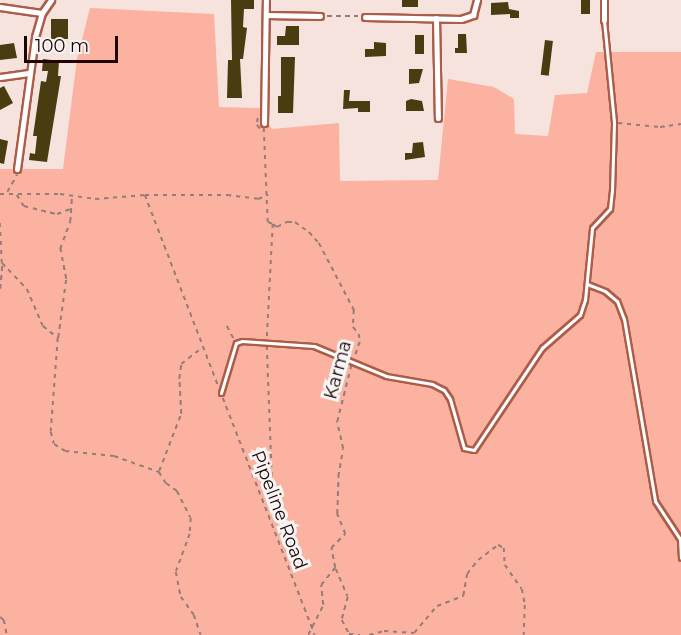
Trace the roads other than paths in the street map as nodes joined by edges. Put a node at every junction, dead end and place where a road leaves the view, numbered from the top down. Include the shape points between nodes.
1 (51, 0) edge
2 (266, 0) edge
3 (477, 0) edge
4 (604, 0) edge
5 (0, 7) edge
6 (42, 13) junction
7 (266, 15) junction
8 (320, 16) road end
9 (365, 16) road end
10 (436, 18) junction
11 (604, 20) joint
12 (29, 73) junction
13 (0, 77) edge
14 (438, 118) dead end
15 (264, 123) road end
16 (17, 169) road end
17 (587, 284) junction
18 (221, 393) road end
19 (681, 558) edge

1 - 6 street
2 - 7 street
3 - 10 street via 473,15 461,19
4 - 11 street
5 - 6 street
6 - 12 street
7 - 8 street
7 - 15 street
9 - 10 street
10 - 14 street
11 - 17 lane via 614,122 610,209 592,228
12 - 13 street
12 - 16 street
17 - 18 lane via 580,315 542,348 474,450 464,448 444,390 432,384 386,376 314,346 236,343
17 - 19 lane via 617,301 624,319 655,501 680,539

